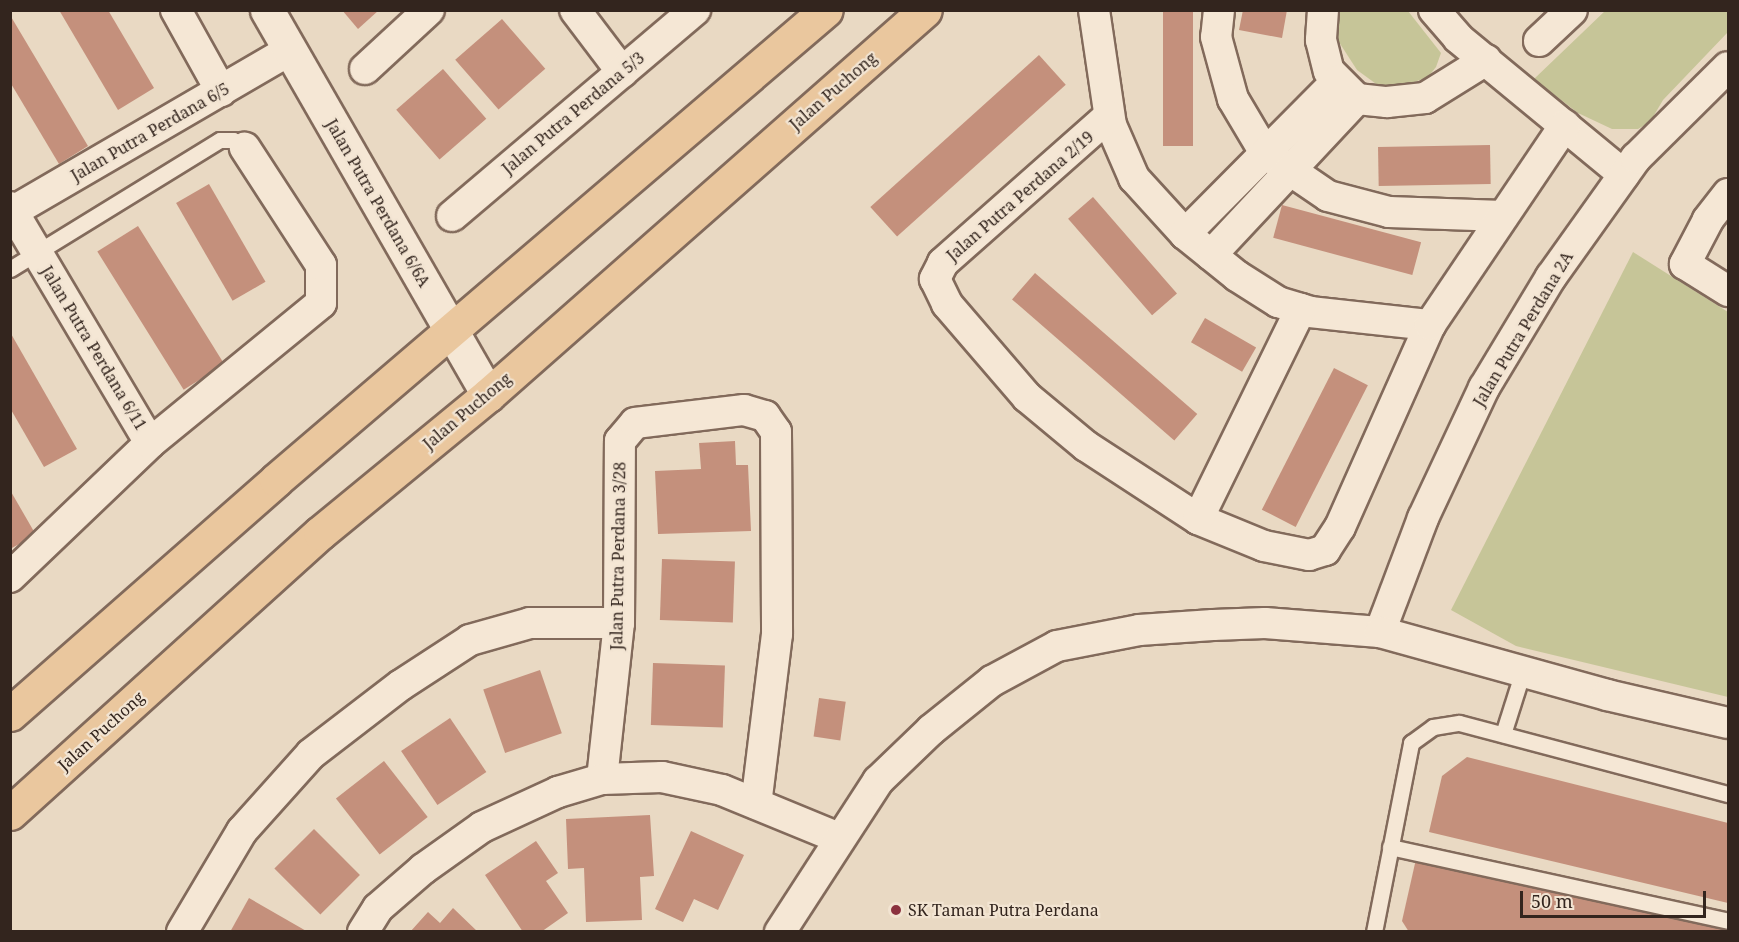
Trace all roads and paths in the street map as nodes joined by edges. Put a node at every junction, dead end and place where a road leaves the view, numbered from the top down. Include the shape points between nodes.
1 (176, 10) edge
2 (267, 10) edge
3 (429, 10) edge
4 (575, 10) edge
5 (695, 10) edge
6 (826, 10) edge
7 (926, 10) edge
8 (1094, 10) edge
9 (1219, 10) edge
10 (1323, 10) edge
11 (1434, 10) edge
12 (1572, 10) edge
13 (1539, 41) dead end
14 (290, 50) junction
15 (1486, 60) junction
16 (1728, 67) edge
17 (365, 69) dead end
18 (622, 72) junction
19 (1347, 90) junction
20 (221, 91) junction
21 (1109, 116) junction
22 (1565, 125) junction
23 (245, 148) joint
24 (1265, 153) junction
25 (1290, 170) junction
26 (1624, 175) junction
27 (1728, 194) edge
28 (11, 210) edge
29 (452, 216) dead end
30 (1503, 216) junction
31 (1185, 234) junction
32 (37, 252) junction
33 (1211, 255) junction
34 (10, 269) edge
35 (1728, 291) edge
36 (1301, 309) junction
37 (1430, 325) junction
38 (451, 330) junction
39 (488, 395) junction
40 (150, 443) junction
41 (1198, 519) junction
42 (10, 577) edge
43 (619, 623) junction
44 (1380, 632) junction
45 (1523, 671) junction
46 (10, 714) edge
47 (1728, 723) edge
48 (1503, 734) junction
49 (602, 779) junction
50 (1728, 794) edge
51 (756, 804) junction
52 (10, 813) edge
53 (839, 838) junction
54 (1390, 847) junction
55 (1728, 921) edge
56 (182, 932) edge
57 (363, 932) edge
58 (780, 932) edge
59 (1374, 932) edge

1 - 20 street
2 - 14 street, Jalan Putra Perdana 6/6A
3 - 17 street
4 - 18 street
5 - 18 street, Jalan Putra Perdana 5/3
6 - 38 main road
7 - 39 main road, Jalan Puchong
8 - 21 street
9 - 24 street via 1216,37 1233,99
10 - 19 street via 1321,40 1329,71
11 - 15 street via 1458,38
12 - 13 street
14 - 20 street, Jalan Putra Perdana 6/5
14 - 38 street, Jalan Putra Perdana 6/6A
15 - 19 street via 1425,98 1387,102
15 - 22 street
16 - 26 street, Jalan Putra Perdana 2A
18 - 29 street, Jalan Putra Perdana 5/3
19 - 24 street
19 - 25 street
20 - 28 street, Jalan Putra Perdana 6/5
21 - 31 street via 1134,177
21 - 41 street, Jalan Putra Perdana 2/19 via 943,263 935,279 947,304 1027,397 1086,446
22 - 26 street
22 - 30 street
23 - 32 lane via 233,140 220,140
23 - 40 street via 321,265 321,303
24 - 25 street
24 - 31 street
25 - 30 street via 1328,196 1389,212
25 - 33 street
26 - 44 street, Jalan Putra Perdana 2A via 1551,277 1484,388 1423,518
27 - 35 street via 1708,220 1685,264
28 - 32 street, Jalan Putra Perdana 6/11
30 - 37 street
31 - 33 street
32 - 34 lane
32 - 40 street, Jalan Putra Perdana 6/11
33 - 36 street via 1278,302
36 - 37 street
36 - 41 street
37 - 41 street via 1340,527 1325,550 1310,555 1264,546
38 - 39 street, Jalan Putra Perdana 6/6A
38 - 46 main road
39 - 52 main road, Jalan Puchong via 320,533
40 - 42 street
43 - 49 street, Jalan Putra Perdana 3/28
43 - 51 street, Jalan Putra Perdana 3/28 via 620,441 635,423 744,410 765,416 776,432 777,634
43 - 56 street via 530,623 470,640 401,685 311,754 250,822
44 - 45 street
44 - 53 street via 1265,623 1213,625 1139,630 1057,646 992,681 932,730 878,781
45 - 47 street
45 - 48 lane
48 - 50 lane
48 - 54 lane via 1460,723 1432,727 1411,743
49 - 51 street via 662,777 722,790
49 - 57 street via 558,792 482,827 423,869 378,908
51 - 53 street
53 - 58 street
54 - 55 lane
54 - 59 lane

